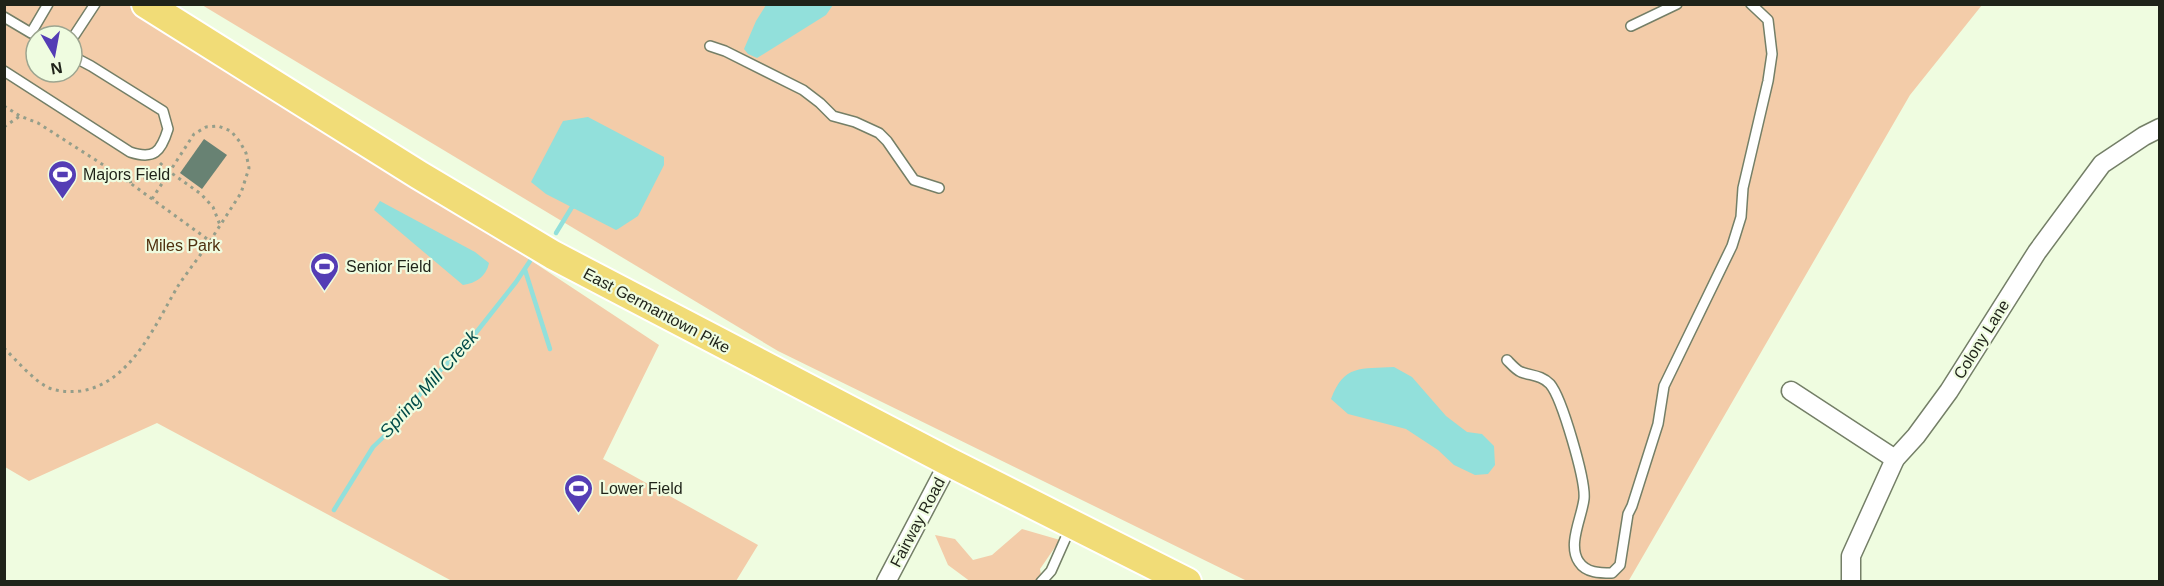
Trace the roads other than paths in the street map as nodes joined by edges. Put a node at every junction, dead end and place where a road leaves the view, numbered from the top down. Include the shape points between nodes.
1 (48, 4) edge
2 (95, 4) edge
3 (146, 4) edge
4 (1677, 4) edge
5 (1751, 4) edge
6 (4, 17) edge
7 (38, 24) edge
8 (82, 24) edge
9 (1631, 26) dead end
10 (24, 29) edge
11 (710, 46) dead end
12 (84, 62) edge
13 (4, 70) edge
14 (24, 83) edge
15 (26, 84) edge
16 (2160, 128) edge
17 (939, 188) dead end
18 (1507, 360) dead end
19 (1791, 391) dead end
20 (1895, 459) junction
21 (949, 462) junction
22 (1072, 524) junction
23 (1051, 576) edge
24 (886, 582) edge
25 (1041, 582) edge
26 (1187, 582) edge
27 (1851, 582) edge

1 - 7 lane
2 - 8 lane
3 - 21 main road, East Germantown Pike via 553,255
4 - 9 lane
5 - 18 lane via 1768,20 1772,54 1743,188 1741,217 1732,246 1664,386 1658,424 1628,514 1620,565 1612,573 1587,569 1577,560 1575,547 1584,497 1568,423 1558,400 1550,385 1538,375 1519,371
6 - 10 lane
11 - 17 lane via 803,90 833,116 879,134 914,180
12 - 15 lane via 163,111 168,129 158,152 130,152
13 - 14 lane
16 - 20 street, Colony Lane via 2102,164 2037,252 1949,391
19 - 20 street
20 - 27 street, Colony Lane via 1851,556
21 - 22 main road, East Germantown Pike
21 - 24 street, Fairway Road
22 - 23 lane
22 - 26 main road, East Germantown Pike
23 - 25 lane

